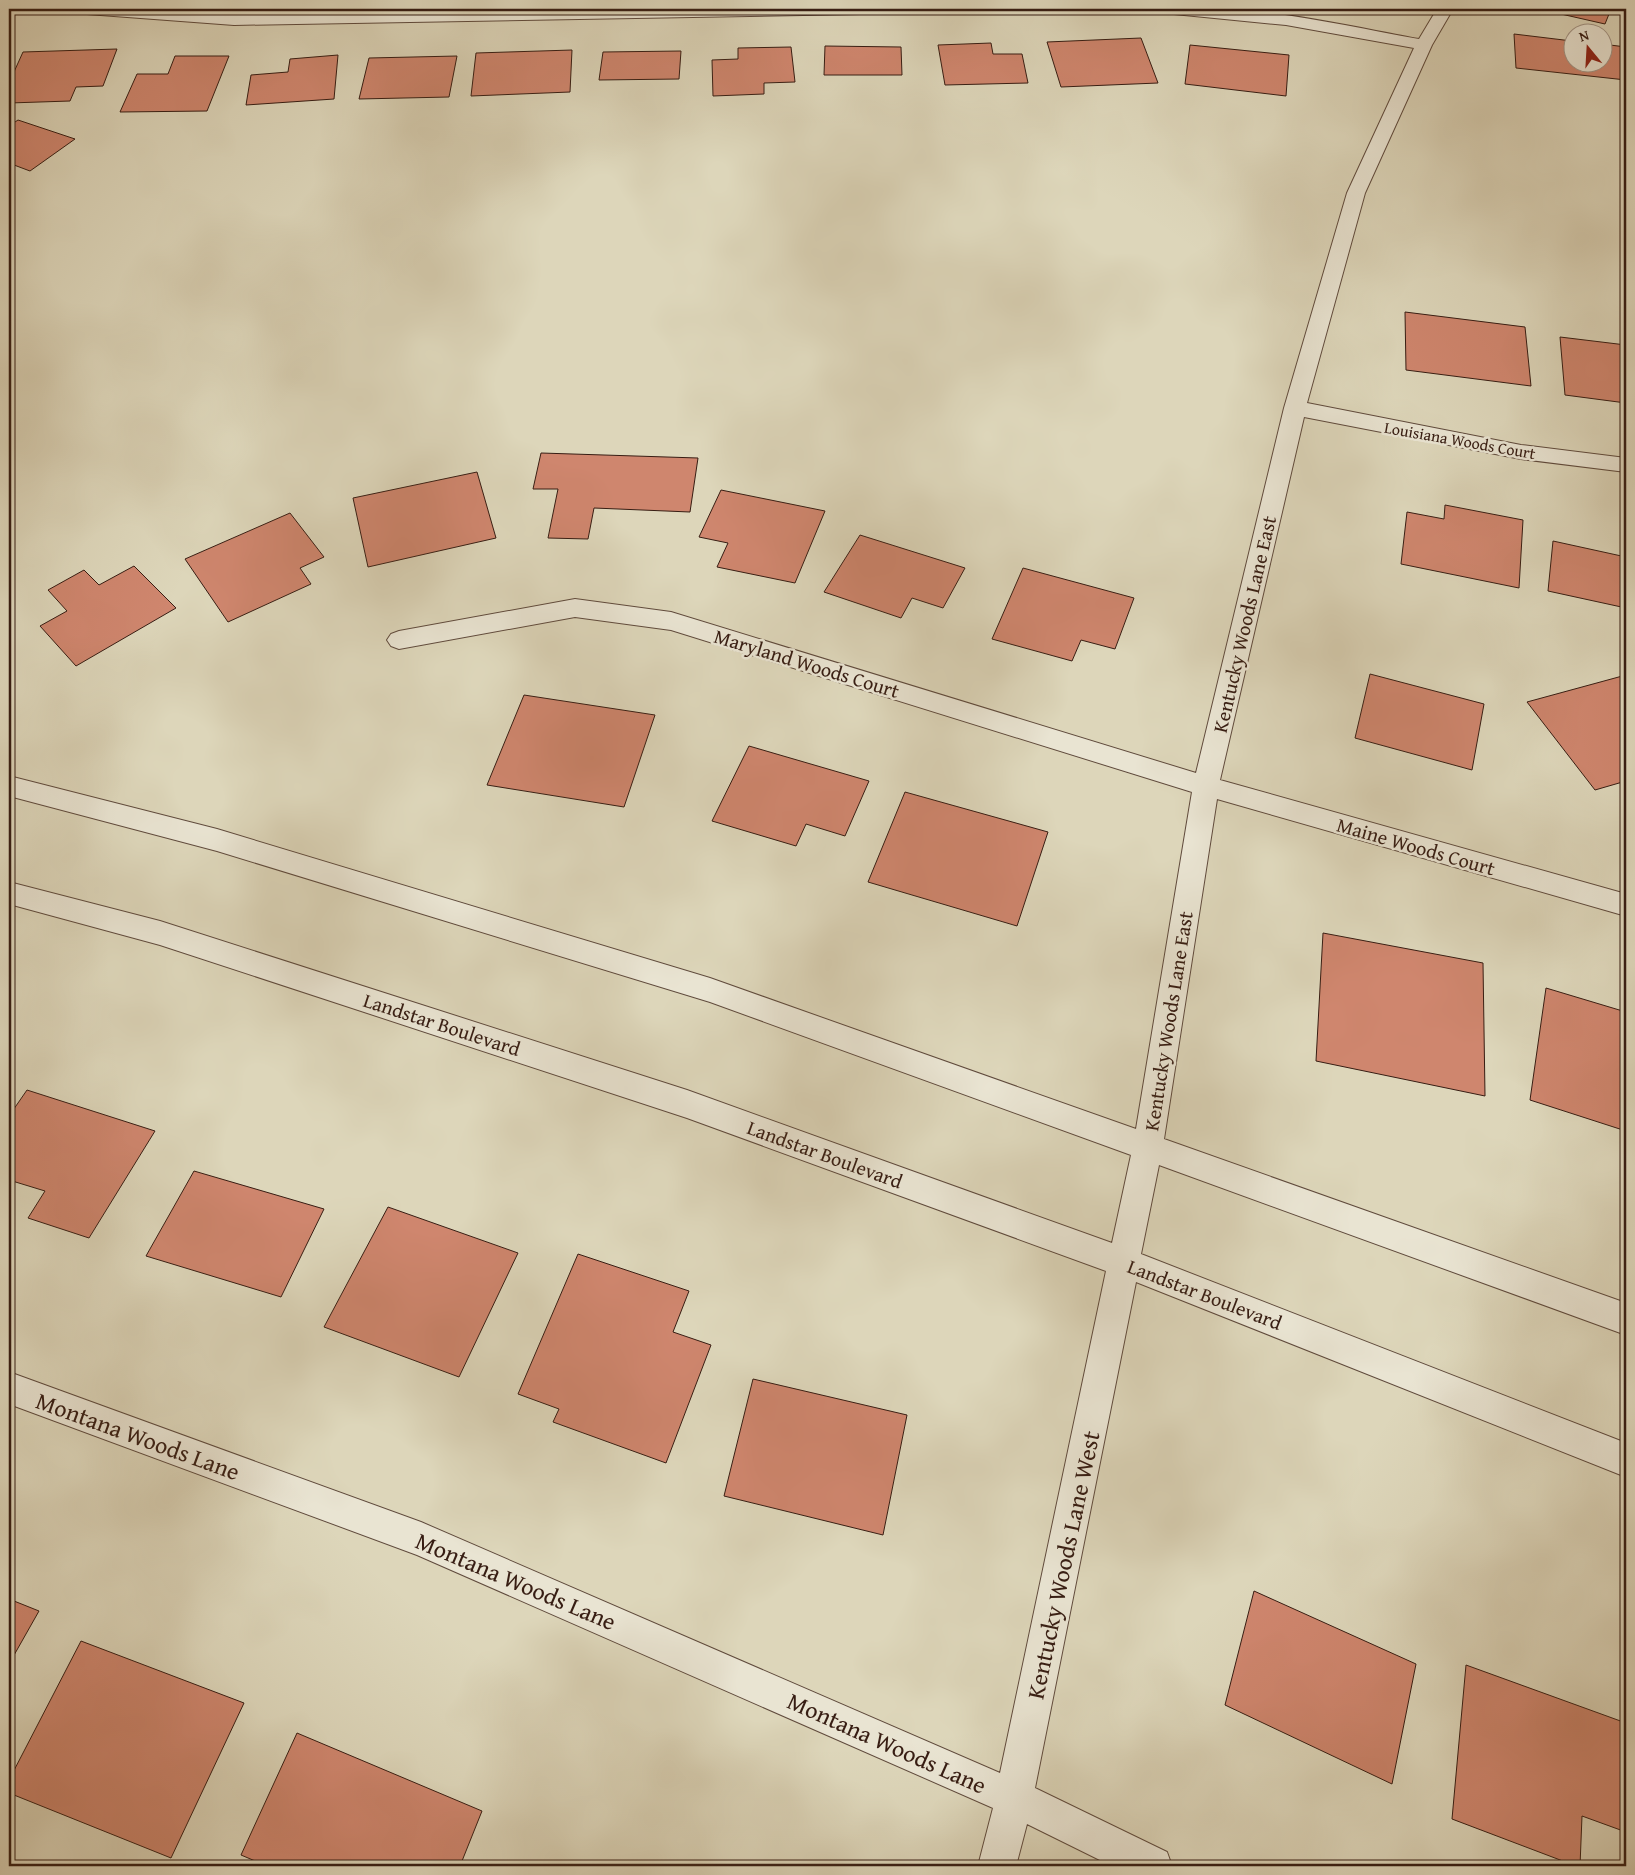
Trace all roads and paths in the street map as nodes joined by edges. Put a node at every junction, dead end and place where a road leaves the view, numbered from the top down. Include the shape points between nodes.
1 (87, 9) edge
2 (859, 9) edge
3 (1174, 9) edge
4 (1445, 9) edge
5 (1424, 45) junction
6 (1295, 408) junction
7 (1626, 464) edge
8 (399, 640) dead end
9 (9, 786) edge
10 (1206, 786) junction
11 (9, 892) edge
12 (1626, 905) edge
13 (1148, 1146) junction
14 (1126, 1263) junction
15 (1626, 1319) edge
16 (9, 1388) edge
17 (1626, 1460) edge
18 (1014, 1798) junction
19 (997, 1866) edge
20 (1153, 1866) edge

1 - 2 street via 234,20
3 - 5 street via 1286,20
4 - 5 street, Kentucky Woods Lane East
5 - 6 street, Kentucky Woods Lane East via 1356,193
6 - 7 street, Louisiana Woods Court via 1521,452
6 - 10 street, Kentucky Woods Lane East
8 - 10 street, Maryland Woods Court via 575,608 672,621
9 - 13 street via 217,840 710,990
10 - 12 street, Maine Woods Court
10 - 13 street, Kentucky Woods Lane East
11 - 14 street, Landstar Boulevard via 160,933 688,1104
13 - 14 street, Kentucky Woods Lane East
13 - 15 street
14 - 17 street, Landstar Boulevard
14 - 18 street, Kentucky Woods Lane West
16 - 18 street, Montana Woods Lane via 421,1539
18 - 19 street, Kentucky Woods Lane West
18 - 20 street, Montana Woods Lane

